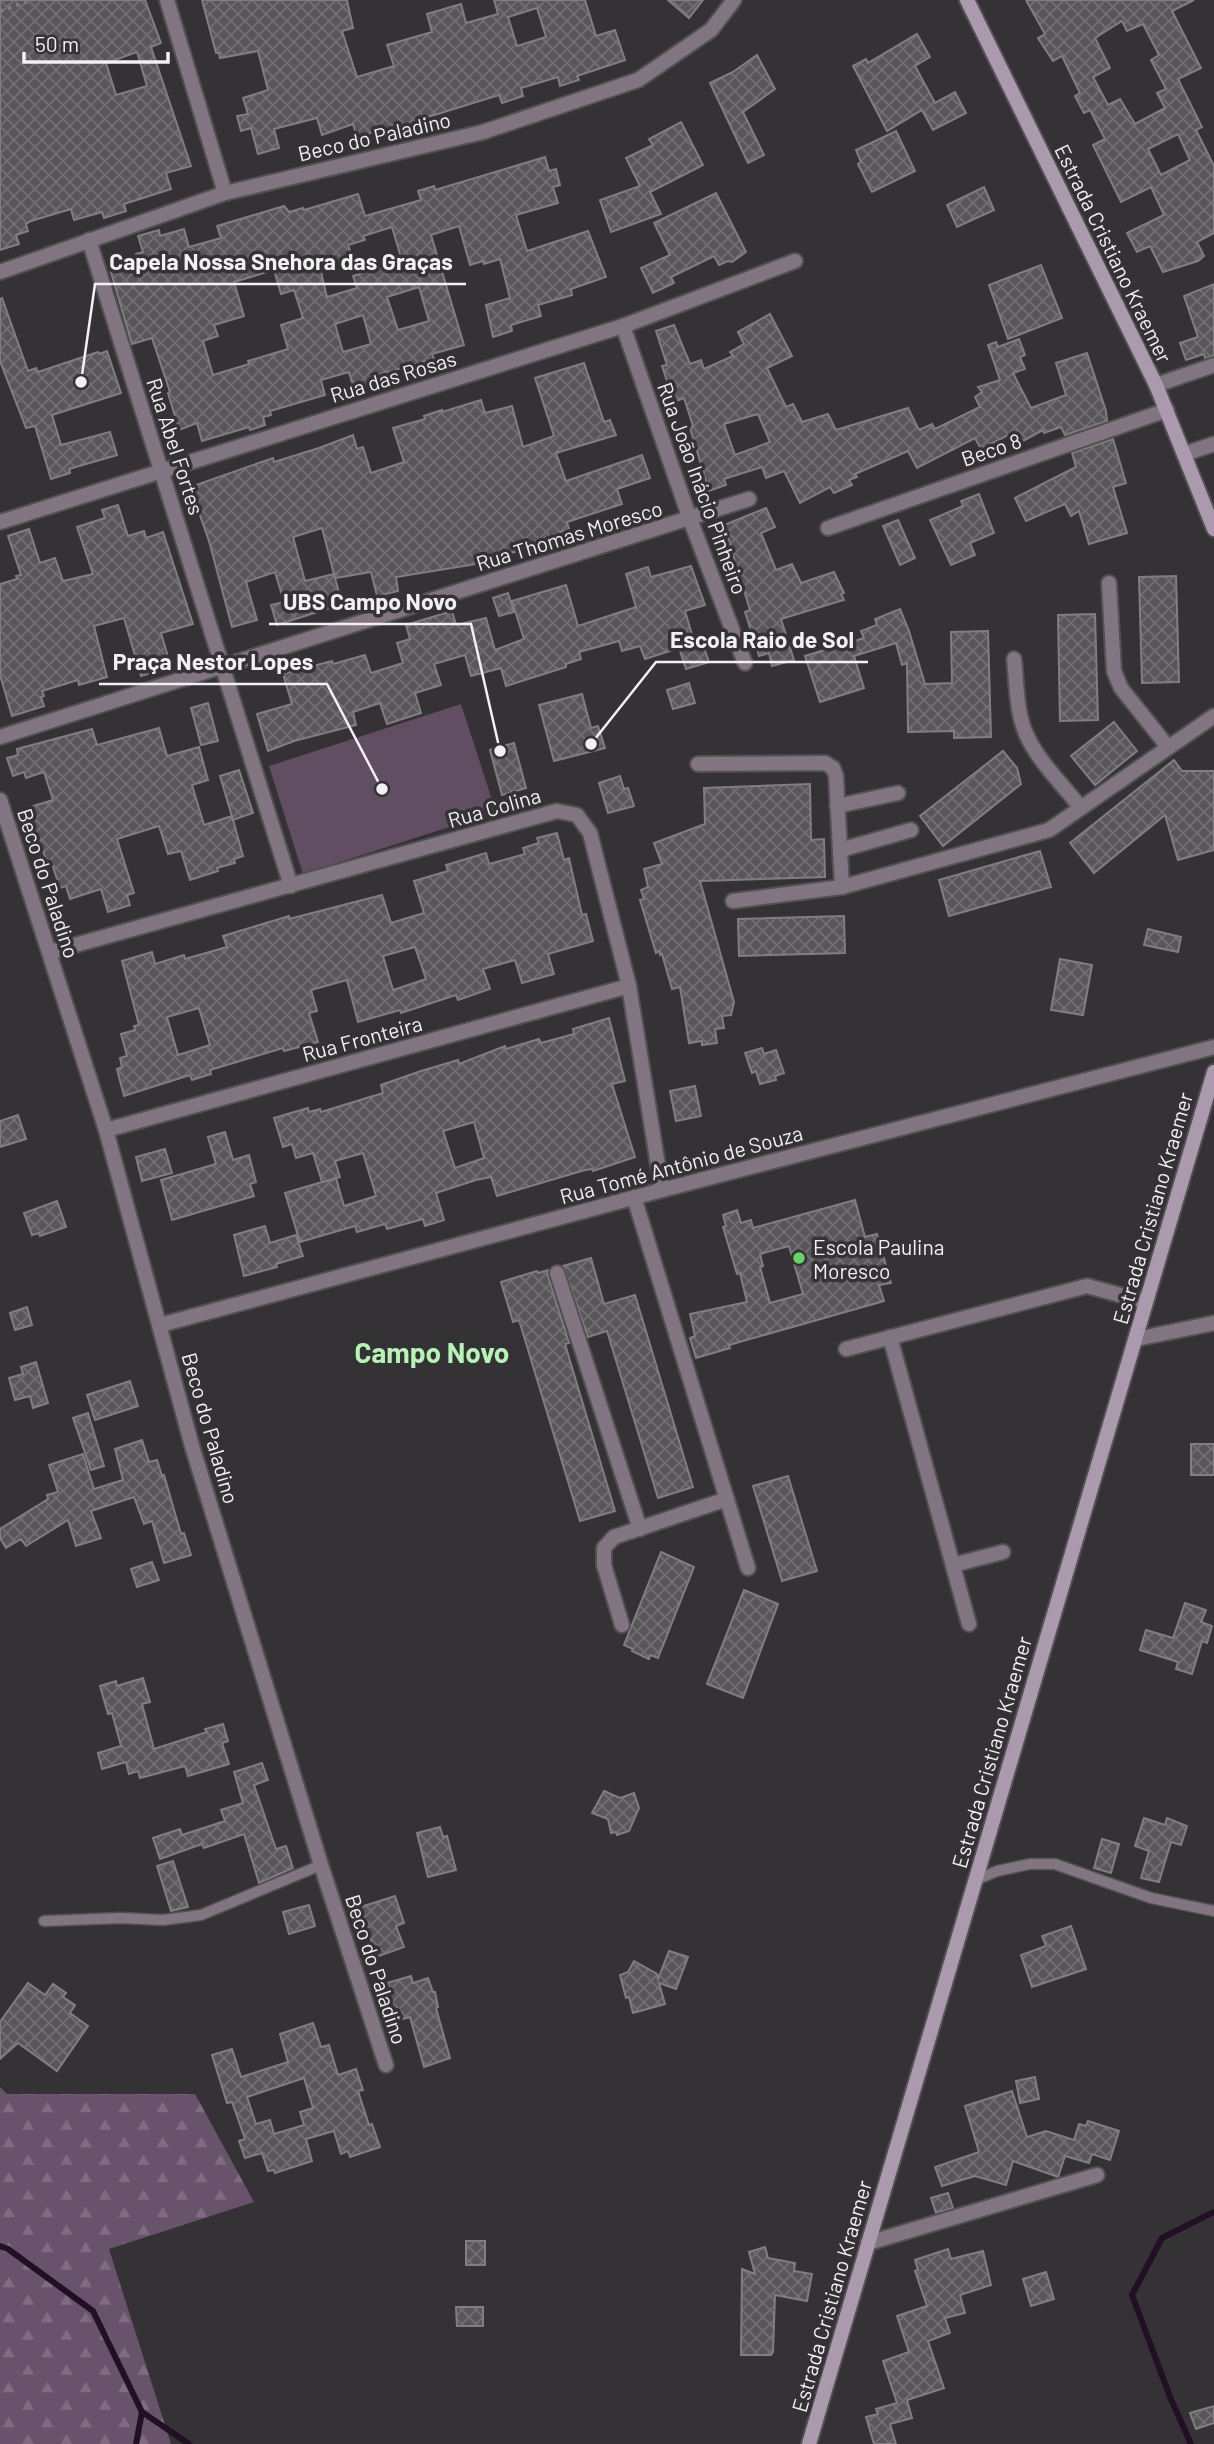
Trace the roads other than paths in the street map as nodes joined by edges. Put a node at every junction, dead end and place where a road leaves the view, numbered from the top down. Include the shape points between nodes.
1 (167, 0) edge
2 (734, 0) edge
3 (967, 0) edge
4 (225, 193) junction
5 (89, 240) junction
6 (795, 261) dead end
7 (0, 272) edge
8 (623, 326) junction
9 (1214, 365) edge
10 (1156, 385) junction
11 (1167, 410) junction
12 (1214, 443) edge
13 (1184, 454) junction
14 (162, 471) junction
15 (749, 499) dead end
16 (690, 519) junction
17 (0, 522) edge
18 (828, 528) dead end
19 (1214, 529) edge
20 (1109, 583) dead end
21 (1014, 660) dead end
22 (745, 663) dead end
23 (223, 665) junction
24 (1214, 716) edge
25 (0, 737) edge
26 (1168, 747) junction
27 (698, 764) dead end
28 (898, 793) dead end
29 (0, 800) edge
30 (837, 806) junction
31 (1081, 808) junction
32 (911, 830) dead end
33 (840, 850) junction
34 (291, 887) junction
35 (842, 887) junction
36 (733, 901) dead end
37 (50, 952) junction
38 (629, 986) junction
39 (1214, 1047) edge
40 (1214, 1072) edge
41 (106, 1130) junction
42 (662, 1190) junction
43 (634, 1198) junction
44 (557, 1273) dead end
45 (1146, 1302) junction
46 (1214, 1323) edge
47 (160, 1325) junction
48 (890, 1337) junction
49 (1136, 1339) junction
50 (845, 1349) dead end
51 (727, 1499) junction
52 (640, 1529) junction
53 (1003, 1552) dead end
54 (953, 1565) junction
55 (748, 1568) dead end
56 (969, 1624) dead end
57 (622, 1625) dead end
58 (321, 1865) junction
59 (976, 1880) junction
60 (1214, 1911) edge
61 (44, 1921) dead end
62 (386, 2065) dead end
63 (1097, 2175) dead end
64 (868, 2243) junction
65 (809, 2444) edge

1 - 4 street
2 - 4 street, Beco do Paladino via 711,30 638,80 483,132
3 - 10 main road, Estrada Cristiano Kraemer
4 - 5 street, Beco do Paladino
5 - 7 street, Beco do Paladino
5 - 14 street, Rua Abel Fortes
6 - 8 street, Rua das Rosas
8 - 14 street, Rua das Rosas
8 - 16 street, Rua João Inácio Pinheiro
9 - 10 street
10 - 11 main road, Estrada Cristiano Kraemer
11 - 13 main road, Estrada Cristiano Kraemer
11 - 18 street, Beco 8
12 - 13 street
13 - 19 main road, Estrada Cristiano Kraemer
14 - 17 street, Rua das Rosas
14 - 23 street, Rua Abel Fortes
15 - 16 street, Rua Thomas Moresco
16 - 22 street, Rua João Inácio Pinheiro
16 - 23 street, Rua Thomas Moresco
20 - 26 street via 1114,671 1121,688
21 - 31 street via 1019,710 1027,736
23 - 25 street, Rua Thomas Moresco
23 - 34 street, Rua Abel Fortes
24 - 26 street
26 - 31 street
27 - 30 street via 825,763 836,776
28 - 30 street
29 - 37 street, Beco do Paladino
30 - 33 street
31 - 35 street via 1049,830
32 - 33 street
33 - 35 street
34 - 37 street, Rua Colina
34 - 38 street, Rua Colina via 556,811 577,815 590,833
35 - 36 street
37 - 41 street, Beco do Paladino
38 - 41 street, Rua Fronteira
38 - 42 street, Rua Colina
39 - 42 street, Rua Tomé Antônio de Souza
40 - 45 main road, Estrada Cristiano Kraemer
41 - 47 street, Beco do Paladino
42 - 43 street, Rua Tomé Antônio de Souza
43 - 47 street, Rua Tomé Antônio de Souza
43 - 51 street
44 - 52 street
45 - 48 street via 1087,1286
45 - 49 main road, Estrada Cristiano Kraemer
46 - 49 street
47 - 58 street, Beco do Paladino via 192,1447
48 - 50 street
48 - 54 street
49 - 59 main road, Estrada Cristiano Kraemer
51 - 52 street
51 - 55 street
52 - 57 street via 614,1537 604,1548 604,1565
53 - 54 street
54 - 56 street
58 - 61 lane via 201,1916
58 - 62 street, Beco do Paladino
59 - 60 lane via 1030,1864 1055,1864 1151,1898
59 - 64 main road, Estrada Cristiano Kraemer
63 - 64 street
64 - 65 main road, Estrada Cristiano Kraemer

